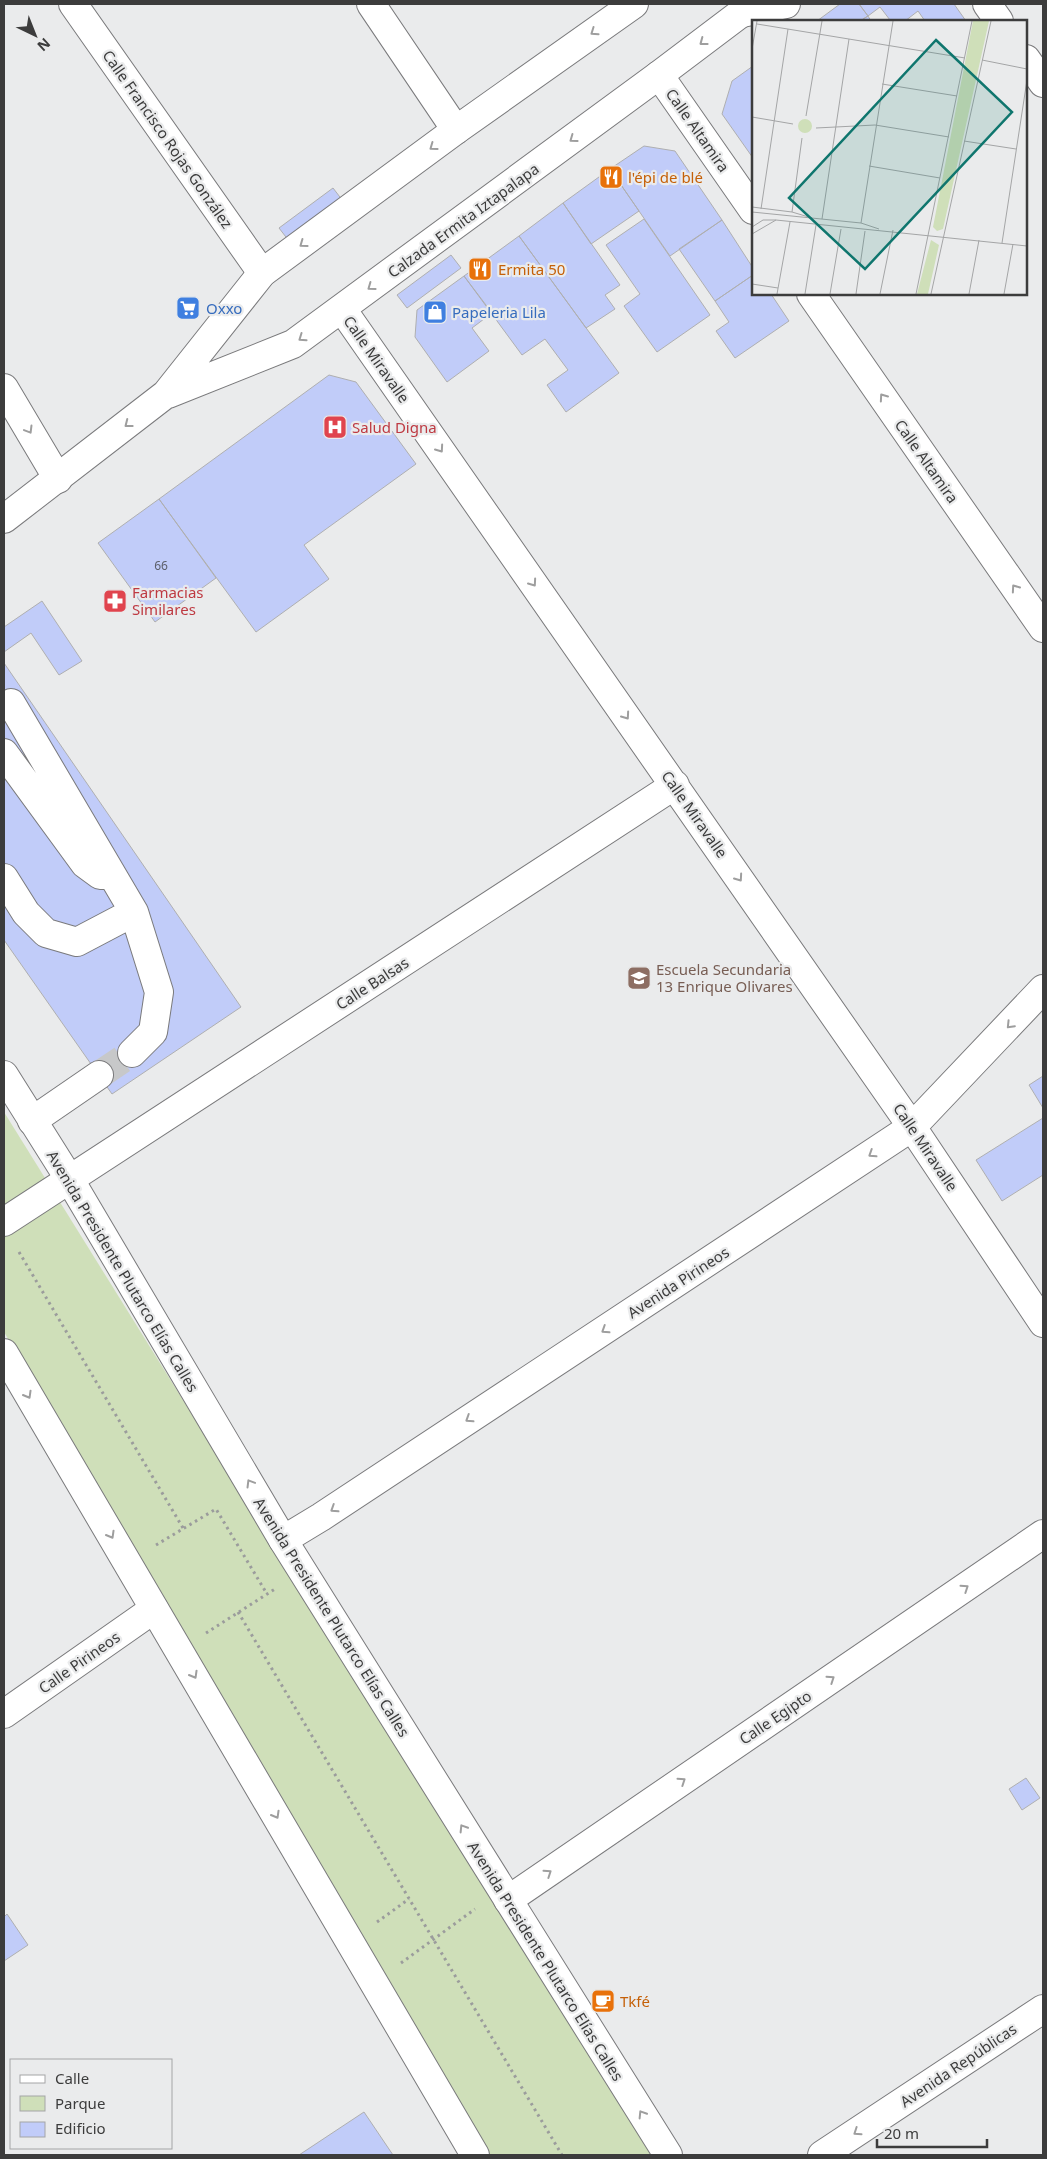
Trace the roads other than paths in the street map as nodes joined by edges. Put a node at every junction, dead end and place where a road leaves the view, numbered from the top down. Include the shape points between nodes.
1 (73, 4) edge
2 (372, 4) edge
3 (634, 4) edge
4 (786, 4) edge
5 (987, 4) edge
6 (747, 8) edge
7 (998, 20) edge
8 (1027, 60) edge
9 (660, 75) junction
10 (1043, 83) edge
11 (456, 130) junction
12 (752, 209) edge
13 (262, 273) junction
14 (812, 295) edge
15 (342, 309) junction
16 (4, 388) edge
17 (166, 394) junction
18 (58, 479) junction
19 (4, 519) edge
20 (1043, 628) edge
21 (11, 704) dead end
22 (4, 753) edge
23 (675, 785) junction
24 (113, 876) junction
25 (4, 878) edge
26 (134, 912) junction
27 (1043, 989) edge
28 (132, 1053) tunnel mouth
29 (4, 1075) edge
30 (99, 1075) tunnel mouth
31 (32, 1121) junction
32 (912, 1127) junction
33 (70, 1180) junction
34 (4, 1222) edge
35 (1043, 1322) edge
36 (4, 1353) edge
37 (1043, 1534) edge
38 (283, 1540) junction
39 (154, 1610) junction
40 (4, 1714) edge
41 (504, 1895) junction
42 (1043, 2009) edge
43 (474, 2155) edge
44 (668, 2155) edge
45 (822, 2155) edge

1 - 13 street, Calle Francisco Rojas González
2 - 11 street
3 -> 11 street, Calzada Ermita Iztapalapa
4 - 6 street, Calzada Ermita Iztapalapa
5 - 7 street
6 -> 9 street, Calzada Ermita Iztapalapa
8 - 10 street
9 - 12 street, Calle Altamira
9 -> 15 street, Calzada Ermita Iztapalapa
11 -> 13 street, Calzada Ermita Iztapalapa
13 - 17 street, Calzada Ermita Iztapalapa
20 -> 14 street, Calle Altamira
15 -> 17 street, Calzada Ermita Iztapalapa via 293,344
15 -> 23 street, Calle Miravalle
16 -> 18 street
17 -> 18 street, Calzada Ermita Iztapalapa
18 - 19 street, Calzada Ermita Iztapalapa
21 - 24 street
22 - 24 street via 85,864 100,874
23 -> 32 street, Calle Miravalle
23 - 33 street, Calle Balsas
24 - 26 street
25 - 26 street via 26,913 46,933 77,942
26 - 28 street via 159,992 153,1032
27 -> 32 street, Avenida Pirineos
29 - 31 street, Avenida Presidente Plutarco Elías Calles
30 - 31 street
31 - 33 street, Avenida Presidente Plutarco Elías Calles
32 - 35 street, Calle Miravalle
32 -> 38 street, Avenida Pirineos
33 - 34 street, Calle Balsas
38 -> 33 street, Avenida Presidente Plutarco Elías Calles
36 -> 39 street
41 -> 37 street, Calle Egipto
41 -> 38 street, Avenida Presidente Plutarco Elías Calles
39 - 40 street, Calle Pirineos
39 -> 43 street
44 -> 41 street, Avenida Presidente Plutarco Elías Calles
42 -> 45 street, Avenida Repúblicas

